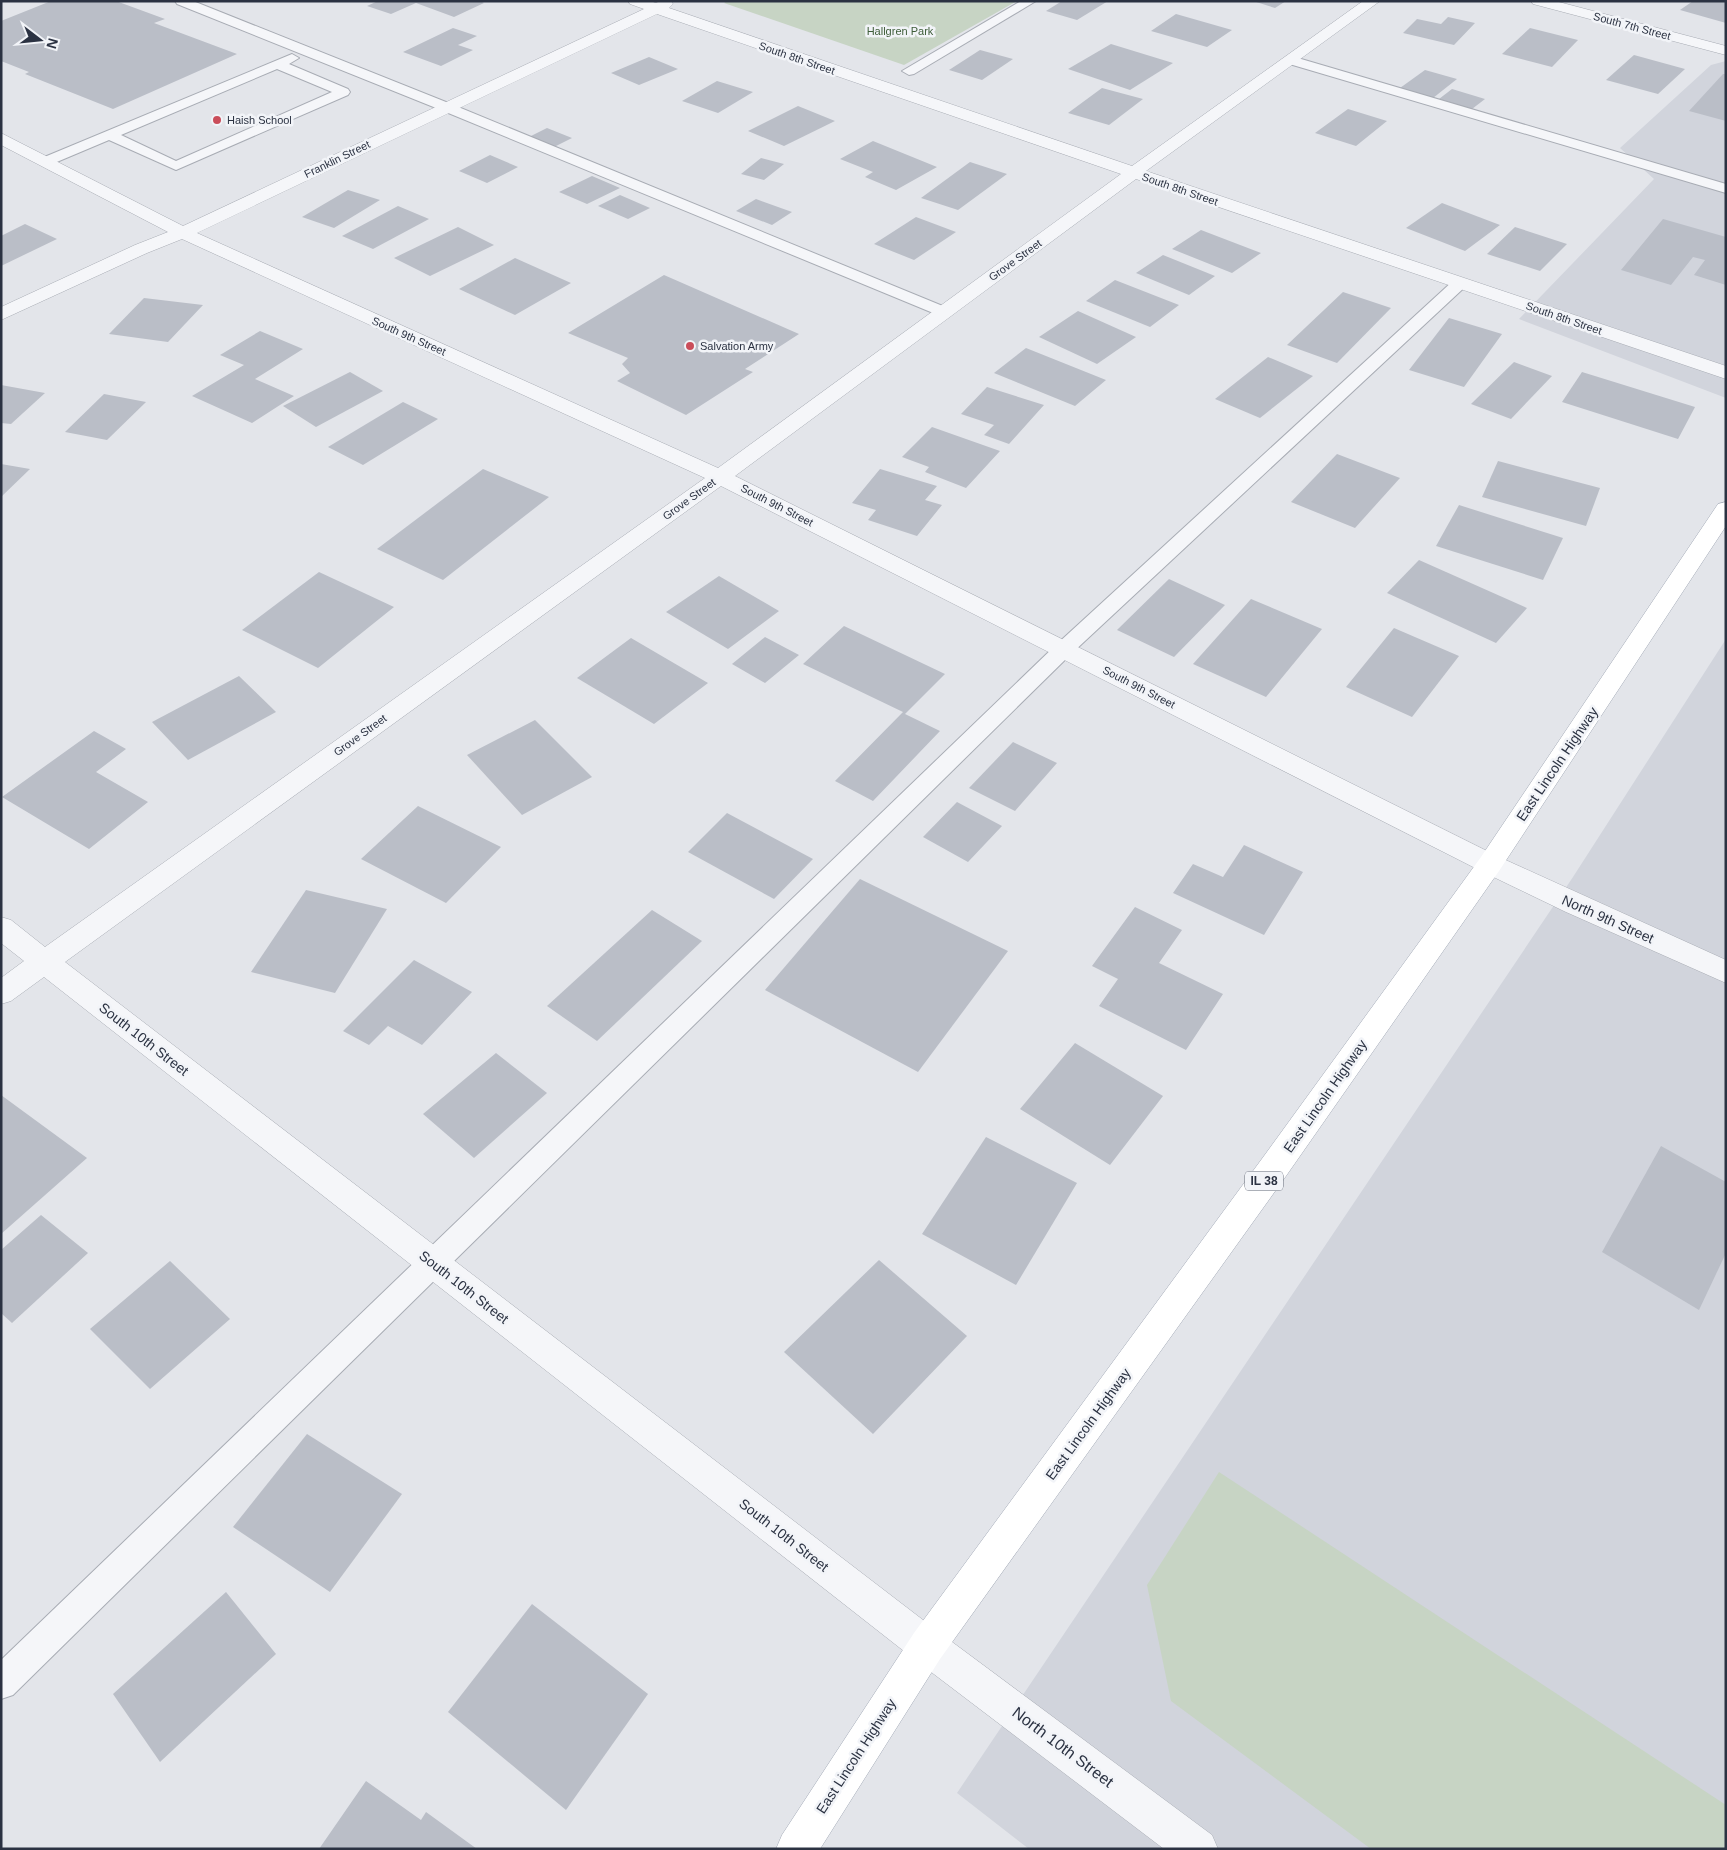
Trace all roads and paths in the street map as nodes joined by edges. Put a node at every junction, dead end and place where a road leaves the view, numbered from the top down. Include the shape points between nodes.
1 (180, 1) edge
2 (635, 1) edge
3 (1030, 1) edge
4 (1374, 1) edge
5 (1538, 1) edge
6 (665, 5) edge
7 (308, 51) junction
8 (1726, 51) edge
9 (1291, 60) junction
10 (277, 64) junction
11 (909, 71) dead end
12 (446, 107) junction
13 (110, 135) junction
14 (1, 138) edge
15 (47, 161) junction
16 (1133, 173) junction
17 (1726, 190) edge
18 (183, 233) junction
19 (1460, 283) junction
20 (944, 312) junction
21 (1, 314) edge
22 (1726, 373) edge
23 (720, 477) junction
24 (1726, 509) edge
25 (1064, 649) junction
26 (1490, 864) junction
27 (1, 928) edge
28 (44, 962) junction
29 (1726, 972) edge
30 (1, 993) edge
31 (432, 1263) junction
32 (927, 1646) junction
33 (1, 1682) edge
34 (796, 1849) edge
35 (1198, 1849) edge

1 - 7 lane
2 - 6 street, South 8th Street
3 - 11 lane
4 - 9 street, Grove Street
5 - 8 street, South 7th Street
6 - 12 street, Franklin Street
6 - 16 street, South 8th Street
7 - 10 lane
7 - 12 lane
9 - 16 street, Grove Street
9 - 17 lane
10 - 13 lane
10 - 13 lane via 342,92 176,166
12 - 18 street, Franklin Street
12 - 20 lane
13 - 15 lane
14 - 15 street, South 9th Street
15 - 18 street, South 9th Street
16 - 19 street, South 8th Street
16 - 20 street, Grove Street
18 - 21 street, Franklin Street
18 - 23 street, South 9th Street
19 - 22 street, South 8th Street
19 - 25 lane
20 - 23 street, Grove Street
23 - 25 street, South 9th Street
23 - 28 street, Grove Street
24 - 26 main road, East Lincoln Highway / IL 38
25 - 26 street, South 9th Street
25 - 31 lane
26 - 29 street, North 9th Street
26 - 32 main road, East Lincoln Highway / IL 38
27 - 28 street, South 10th Street
28 - 30 street, Grove Street
28 - 31 street, South 10th Street
31 - 32 street, South 10th Street
31 - 33 lane
32 - 34 main road, East Lincoln Highway / IL 38
32 - 35 street, North 10th Street

